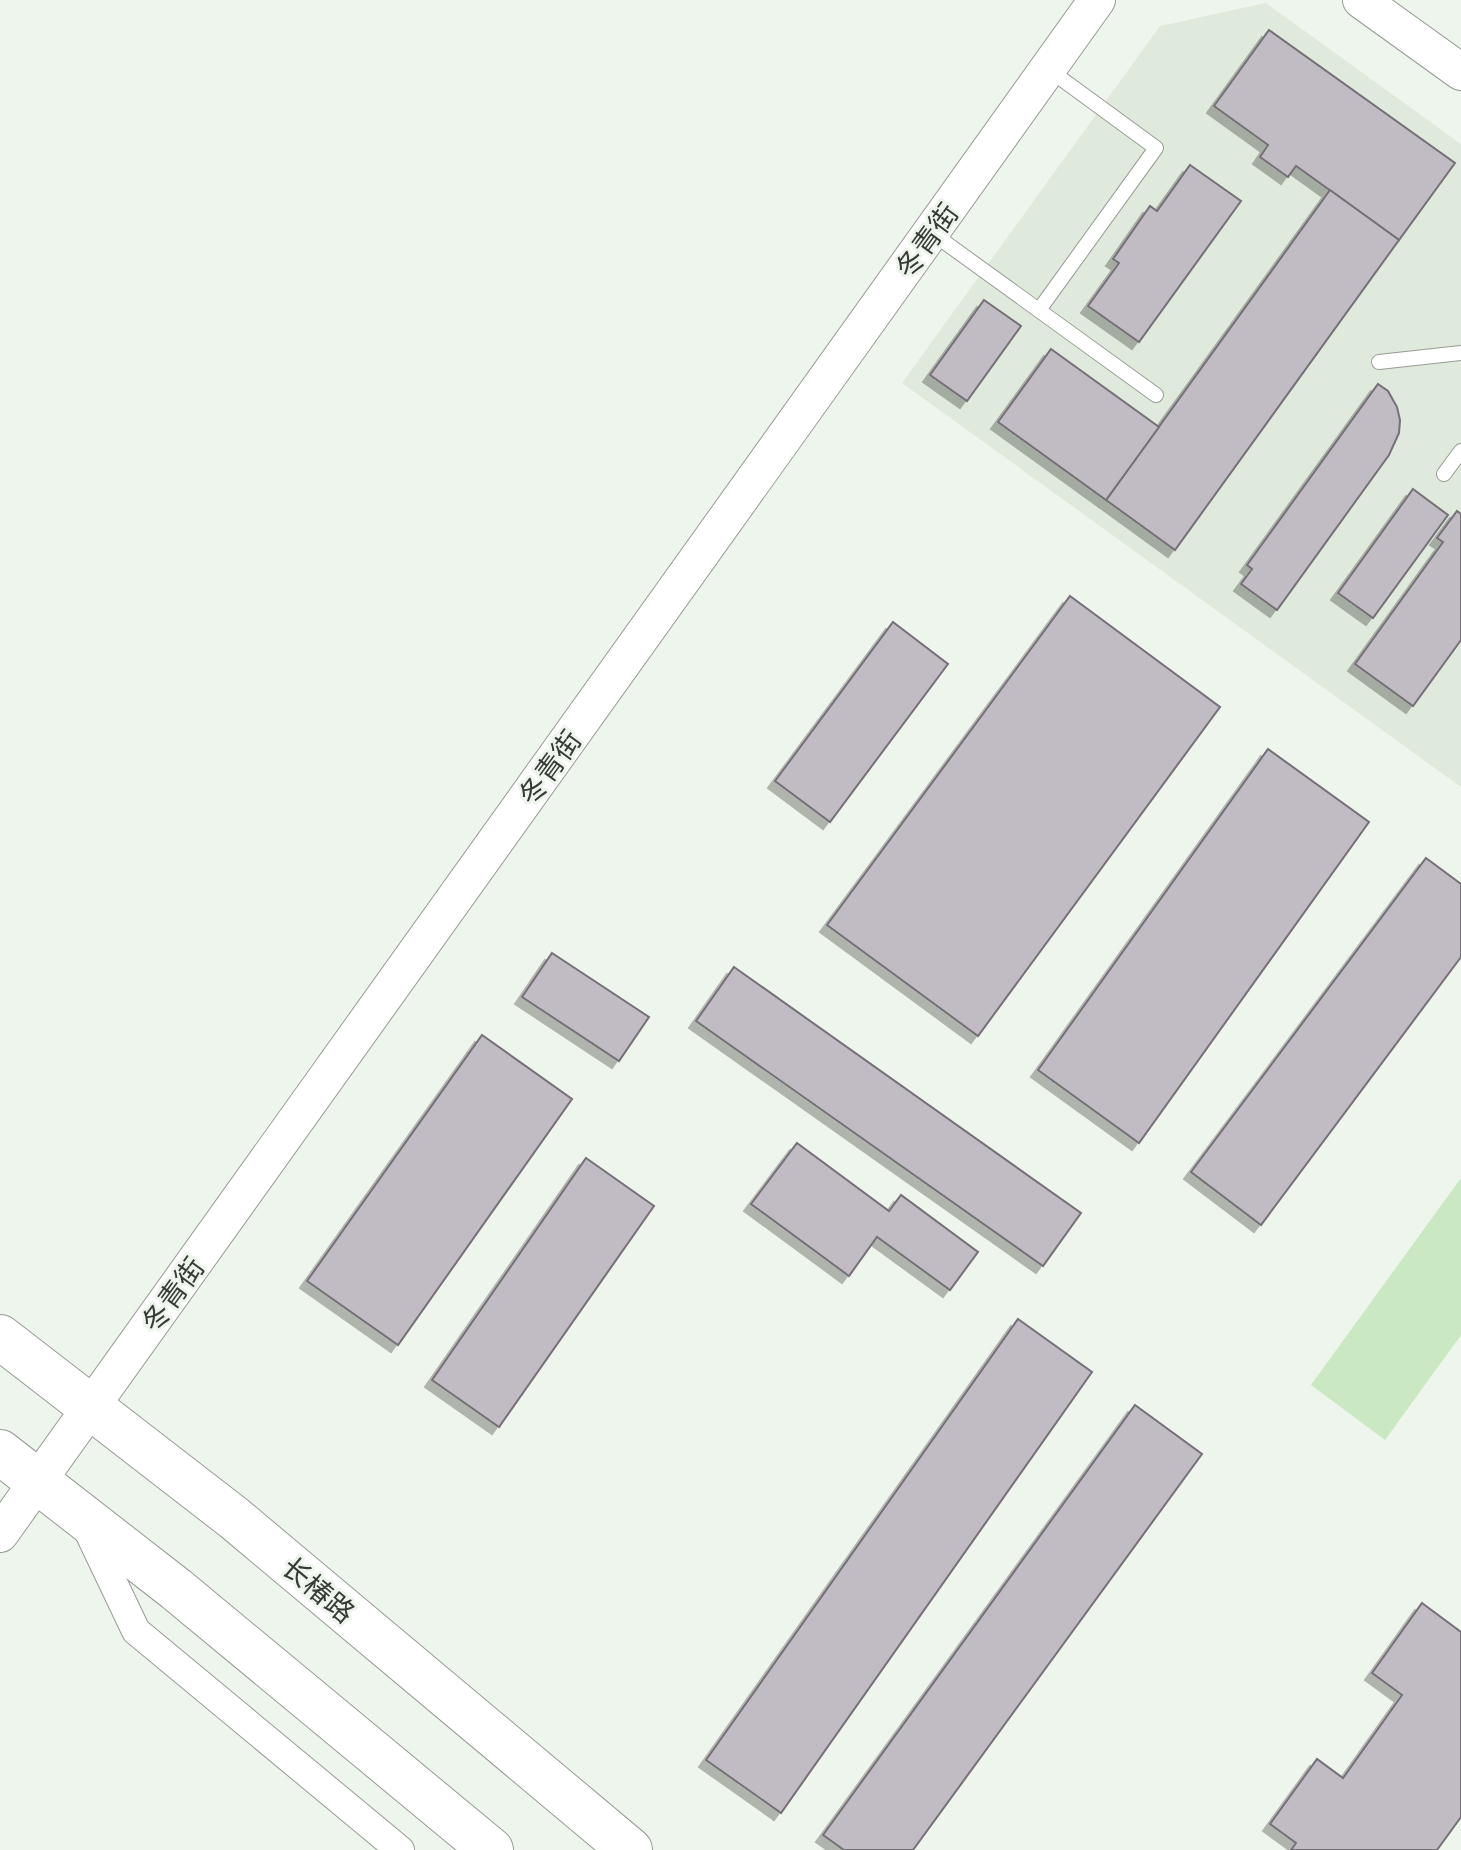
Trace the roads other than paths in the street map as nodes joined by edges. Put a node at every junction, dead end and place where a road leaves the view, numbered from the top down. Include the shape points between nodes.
1 (1097, 0) edge
2 (1361, 0) edge
3 (1048, 69) junction
4 (1461, 72) edge
5 (931, 232) junction
6 (1039, 310) junction
7 (1461, 353) edge
8 (1379, 362) dead end
9 (1156, 395) dead end
10 (1461, 451) edge
11 (1444, 474) dead end
12 (0, 1337) edge
13 (91, 1407) junction
14 (11, 1461) edge
15 (80, 1512) junction
16 (0, 1534) edge
17 (400, 1850) edge
18 (491, 1850) edge
19 (630, 1850) edge

1 - 3 street, 冬青街
2 - 4 street
3 - 5 street, 冬青街
3 - 6 lane via 1156,148
5 - 6 lane
5 - 13 street, 冬青街
6 - 9 lane
7 - 8 lane
10 - 11 lane
12 - 13 main road, 长椿路
13 - 14 street, 冬青街
13 - 19 main road, 长椿路 via 234,1518
14 - 15 main road
14 - 16 street, 冬青街
15 - 17 street via 136,1631
15 - 18 main road

